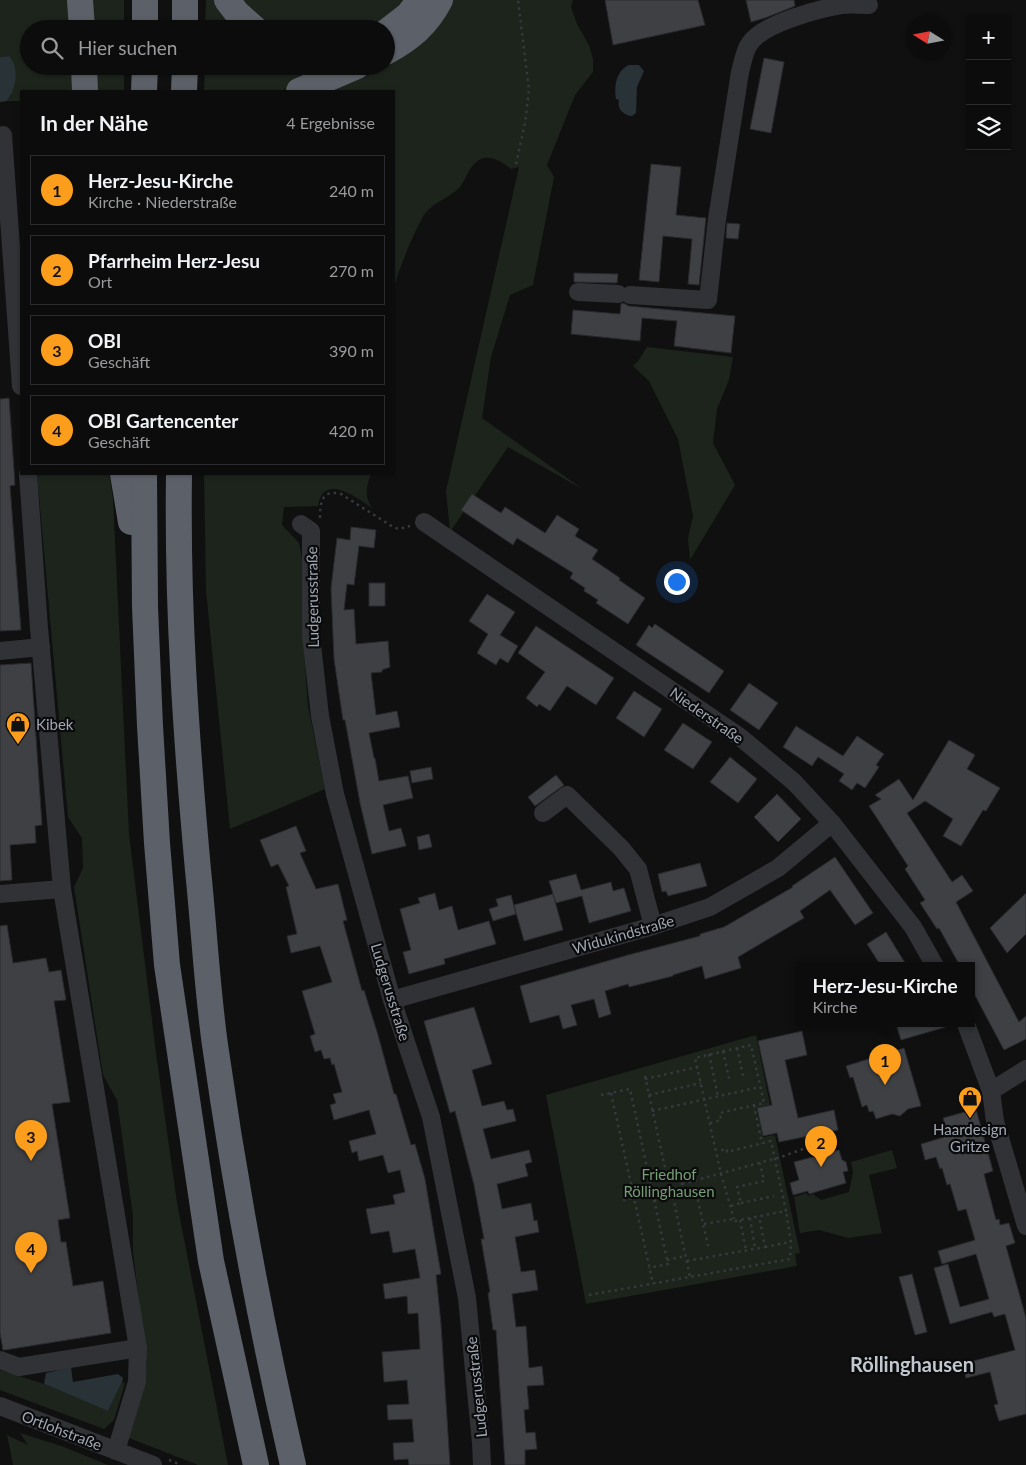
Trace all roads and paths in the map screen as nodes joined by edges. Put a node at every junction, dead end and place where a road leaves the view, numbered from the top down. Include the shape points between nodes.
1 (80, 0) edge
2 (145, 0) edge
3 (186, 0) edge
4 (227, 0) edge
5 (420, 0) edge
6 (440, 0) edge
7 (518, 0) edge
8 (869, 5) dead end
9 (81, 20) edge
10 (145, 20) edge
11 (185, 20) edge
12 (245, 20) edge
13 (395, 25) edge
14 (395, 46) edge
15 (84, 75) edge
16 (145, 75) edge
17 (184, 75) edge
18 (335, 75) edge
19 (85, 90) edge
20 (144, 90) edge
21 (184, 90) edge
22 (301, 90) edge
23 (0, 136) edge
24 (516, 164) dead end
25 (578, 292) dead end
26 (20, 372) edge
27 (28, 475) edge
28 (123, 475) edge
29 (144, 475) edge
30 (179, 475) edge
31 (424, 522) joint
32 (306, 527) joint
33 (145, 607) junction
34 (41, 647) junction
35 (0, 651) edge
36 (544, 813) dead end
37 (832, 823) junction
38 (62, 890) junction
39 (0, 894) edge
40 (653, 926) junction
41 (933, 962) edge
42 (392, 1000) junction
43 (967, 1027) edge
44 (737, 1048) junction
45 (723, 1051) junction
46 (709, 1054) junction
47 (698, 1067) junction
48 (1026, 1069) edge
49 (744, 1080) dead end
50 (701, 1083) junction
51 (730, 1083) dead end
52 (760, 1087) junction
53 (991, 1090) junction
54 (611, 1093) junction
55 (649, 1094) junction
56 (601, 1095) dead end
57 (718, 1096) junction
58 (705, 1099) junction
59 (754, 1105) junction
60 (652, 1111) junction
61 (710, 1123) junction
62 (834, 1138) dead end
63 (762, 1144) junction
64 (717, 1151) junction
65 (775, 1159) junction
66 (760, 1164) junction
67 (722, 1174) junction
68 (667, 1176) junction
69 (650, 1180) junction
70 (682, 1184) junction
71 (653, 1194) junction
72 (684, 1194) junction
73 (774, 1196) dead end
74 (673, 1197) junction
75 (634, 1198) junction
76 (623, 1200) dead end
77 (654, 1201) junction
78 (741, 1203) junction
79 (731, 1206) junction
80 (786, 1212) junction
81 (759, 1216) junction
82 (750, 1218) junction
83 (734, 1219) junction
84 (740, 1220) junction
85 (704, 1224) junction
86 (1026, 1226) edge
87 (791, 1242) junction
88 (708, 1246) dead end
89 (765, 1247) junction
90 (755, 1248) junction
91 (746, 1250) junction
92 (686, 1256) junction
93 (667, 1260) junction
94 (687, 1261) junction
95 (649, 1268) junction
96 (690, 1278) junction
97 (653, 1284) junction
98 (589, 1295) dead end
99 (138, 1348) junction
100 (0, 1360) edge
101 (0, 1406) edge
102 (116, 1450) junction
103 (153, 1465) edge
104 (256, 1465) edge
105 (292, 1465) edge
106 (482, 1465) edge

1 - 9 highway
2 - 10 highway
3 - 11 highway
4 - 12 highway
5 - 13 highway
6 - 14 highway via 416,33
7 - 24 path via 529,90
8 - 25 street via 843,5 811,12 784,21 750,42 740,72 708,300
15 - 19 highway
16 - 20 highway
17 - 21 highway
18 - 22 highway
23 - 26 street via 3,135
27 - 34 street
28 - 33 highway
29 - 33 highway
30 - 105 highway via 189,773 215,1043 249,1253
31 - 32 path via 400,529 393,527 334,492 322,499 319,531
31 - 37 street, Niederstraße via 740,737 794,782
32 - 42 street, Ludgerusstraße via 310,636 320,716 335,794
33 - 104 highway via 156,833 167,965 211,1261
34 - 35 street
34 - 38 street
36 - 40 street via 567,795 621,848 638,869
37 - 40 street, Widukindstraße via 778,868 710,907
37 - 41 street, Niederstraße via 913,927
38 - 39 street
38 - 99 street
40 - 42 street, Widukindstraße
42 - 106 street, Ludgerusstraße via 431,1118 467,1298
43 - 53 street
44 - 45 path
44 - 49 path
44 - 52 path via 751,1045
45 - 46 path
45 - 51 path
46 - 47 path via 695,1058
46 - 57 path
47 - 50 path
47 - 55 path via 645,1077
48 - 53 street
50 - 55 path
50 - 58 path
52 - 57 path
52 - 59 path via 764,1103
53 - 86 street via 995,1121
54 - 56 path
54 - 69 path via 630,1089
54 - 75 path
55 - 60 path
57 - 58 path
58 - 60 path
58 - 61 path
59 - 61 path via 720,1113 722,1120
59 - 63 path
60 - 68 path
61 - 64 path
62 - 65 path
63 - 64 path via 727,1152 726,1149
63 - 65 path via 771,1141
64 - 67 path
65 - 66 path
65 - 80 path
66 - 67 path
66 - 78 path via 764,1181 737,1188
67 - 70 path
67 - 79 path
68 - 69 path
68 - 70 path via 680,1174
69 - 71 path
70 - 72 path
71 - 75 path
71 - 77 path
72 - 74 path
72 - 85 path via 685,1199 697,1196
73 - 78 path
74 - 77 path
74 - 92 path
75 - 76 path
75 - 95 path
77 - 93 path
78 - 79 path
79 - 83 path
80 - 81 path
80 - 87 path
81 - 82 path
81 - 89 path
82 - 84 path
82 - 90 path
83 - 84 path
83 - 85 path
84 - 91 path
85 - 88 path
87 - 89 path
87 - 96 path via 790,1259
89 - 90 path
90 - 91 path
91 - 94 path
92 - 93 path
92 - 94 path
93 - 95 path via 668,1264
94 - 96 path
95 - 97 path
96 - 97 path
97 - 98 path
99 - 100 street via 19,1367
99 - 102 street via 137,1382
101 - 102 street, Ortlohstraße
102 - 103 street, Ortlohstraße

